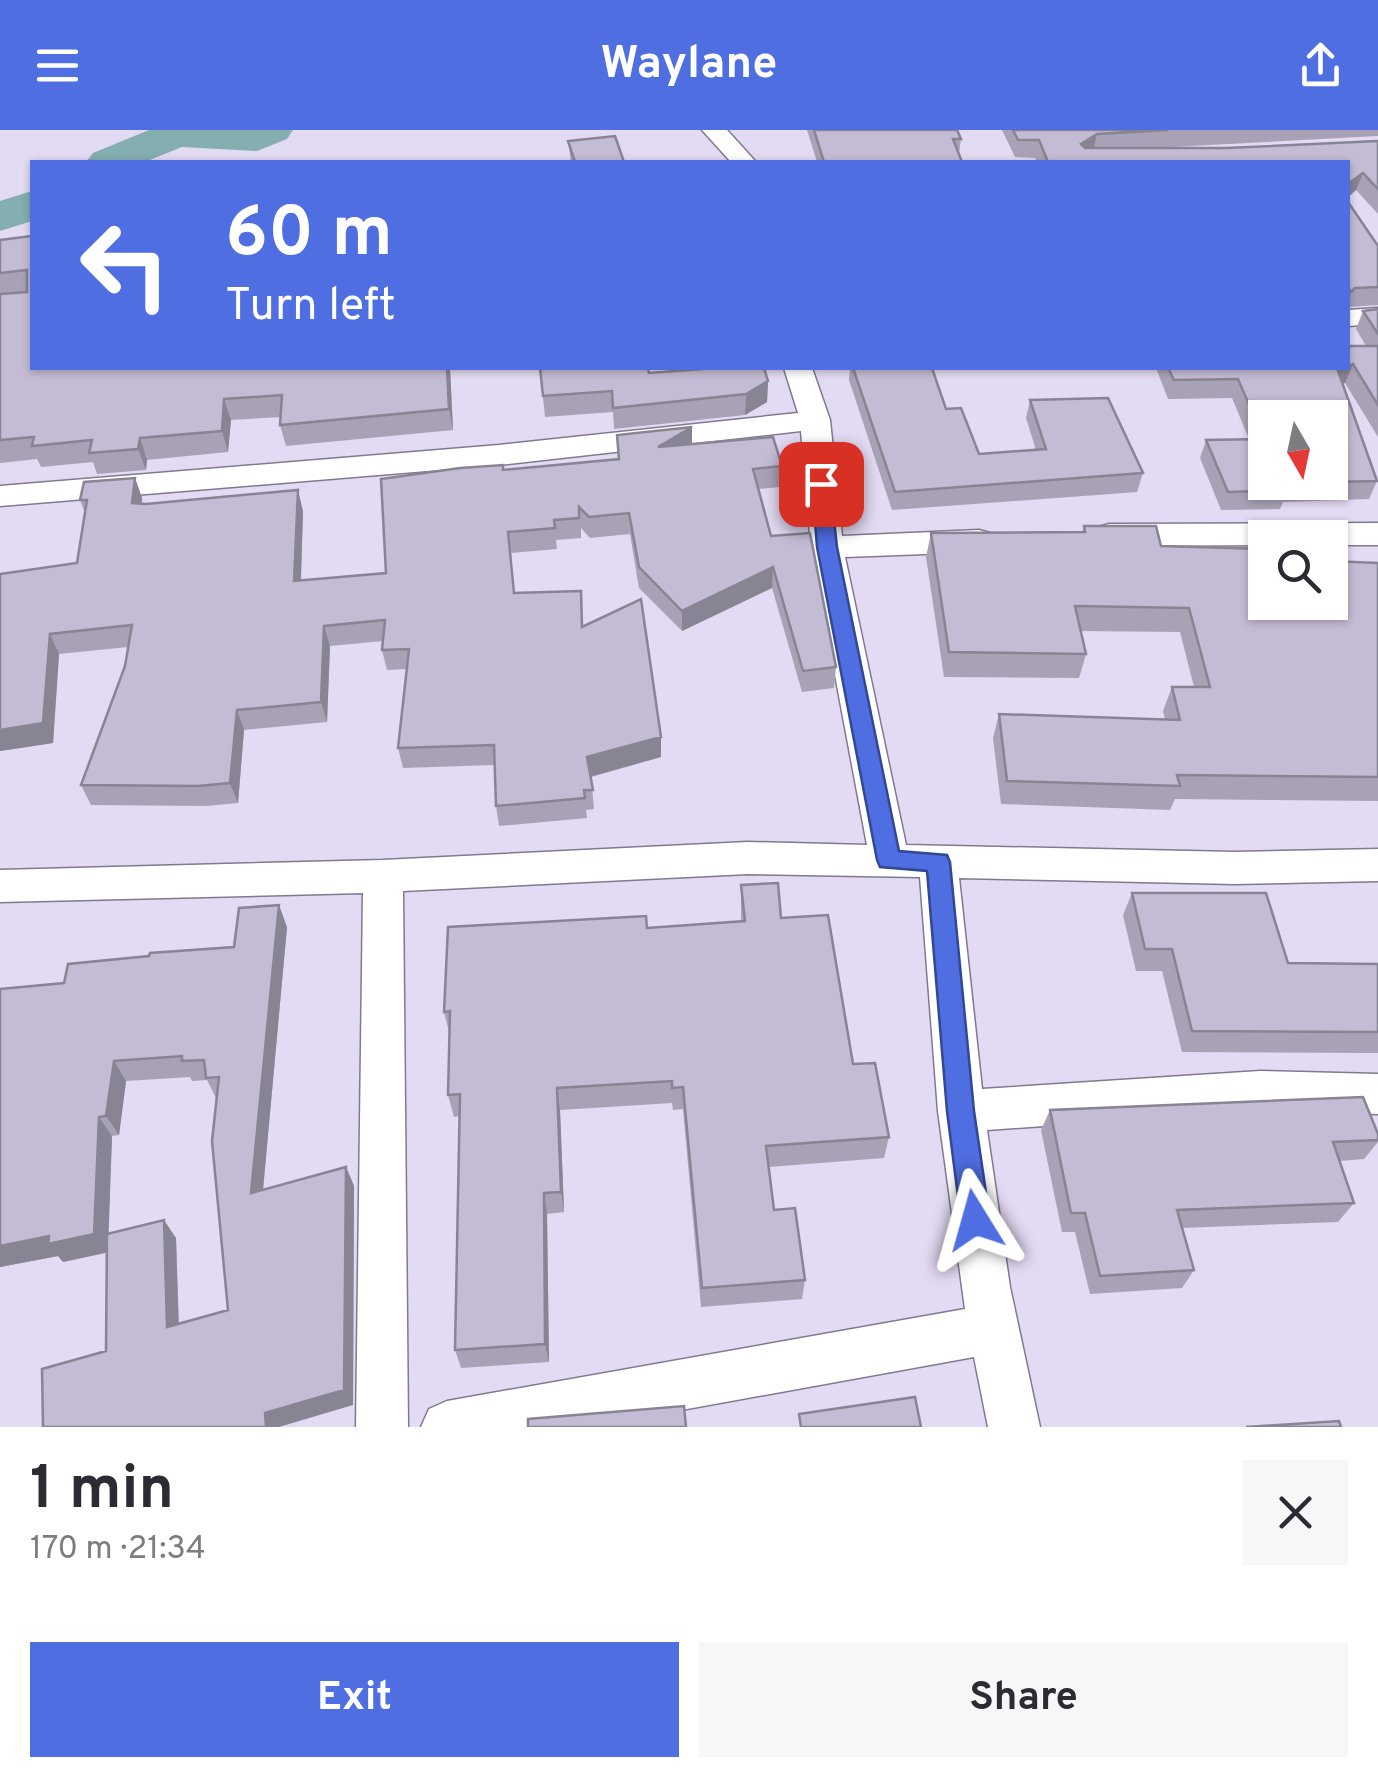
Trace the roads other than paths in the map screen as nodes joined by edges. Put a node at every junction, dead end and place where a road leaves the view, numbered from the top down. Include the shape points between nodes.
1 (714, 130) edge
2 (742, 160) edge
3 (1378, 316) edge
4 (1350, 318) edge
5 (799, 370) edge
6 (815, 420) junction
7 (0, 496) edge
8 (1378, 534) edge
9 (1076, 537) edge
10 (1018, 539) edge
11 (827, 547) junction
12 (888, 860) junction
13 (938, 862) junction
14 (1378, 865) edge
15 (383, 876) junction
16 (0, 886) edge
17 (1378, 1094) edge
18 (960, 1111) junction
19 (990, 1328) junction
20 (458, 1426) edge
21 (382, 1427) edge
22 (1014, 1427) edge

1 - 2 street
3 - 4 street
5 - 6 street
6 - 7 street via 499,455
6 - 11 street
8 - 9 street
10 - 11 street
11 - 12 street
12 - 13 street
12 - 15 street via 748,858
13 - 14 street
13 - 18 street
15 - 16 street
15 - 21 street
17 - 18 street via 1260,1091
18 - 19 street
19 - 20 street
19 - 22 street

